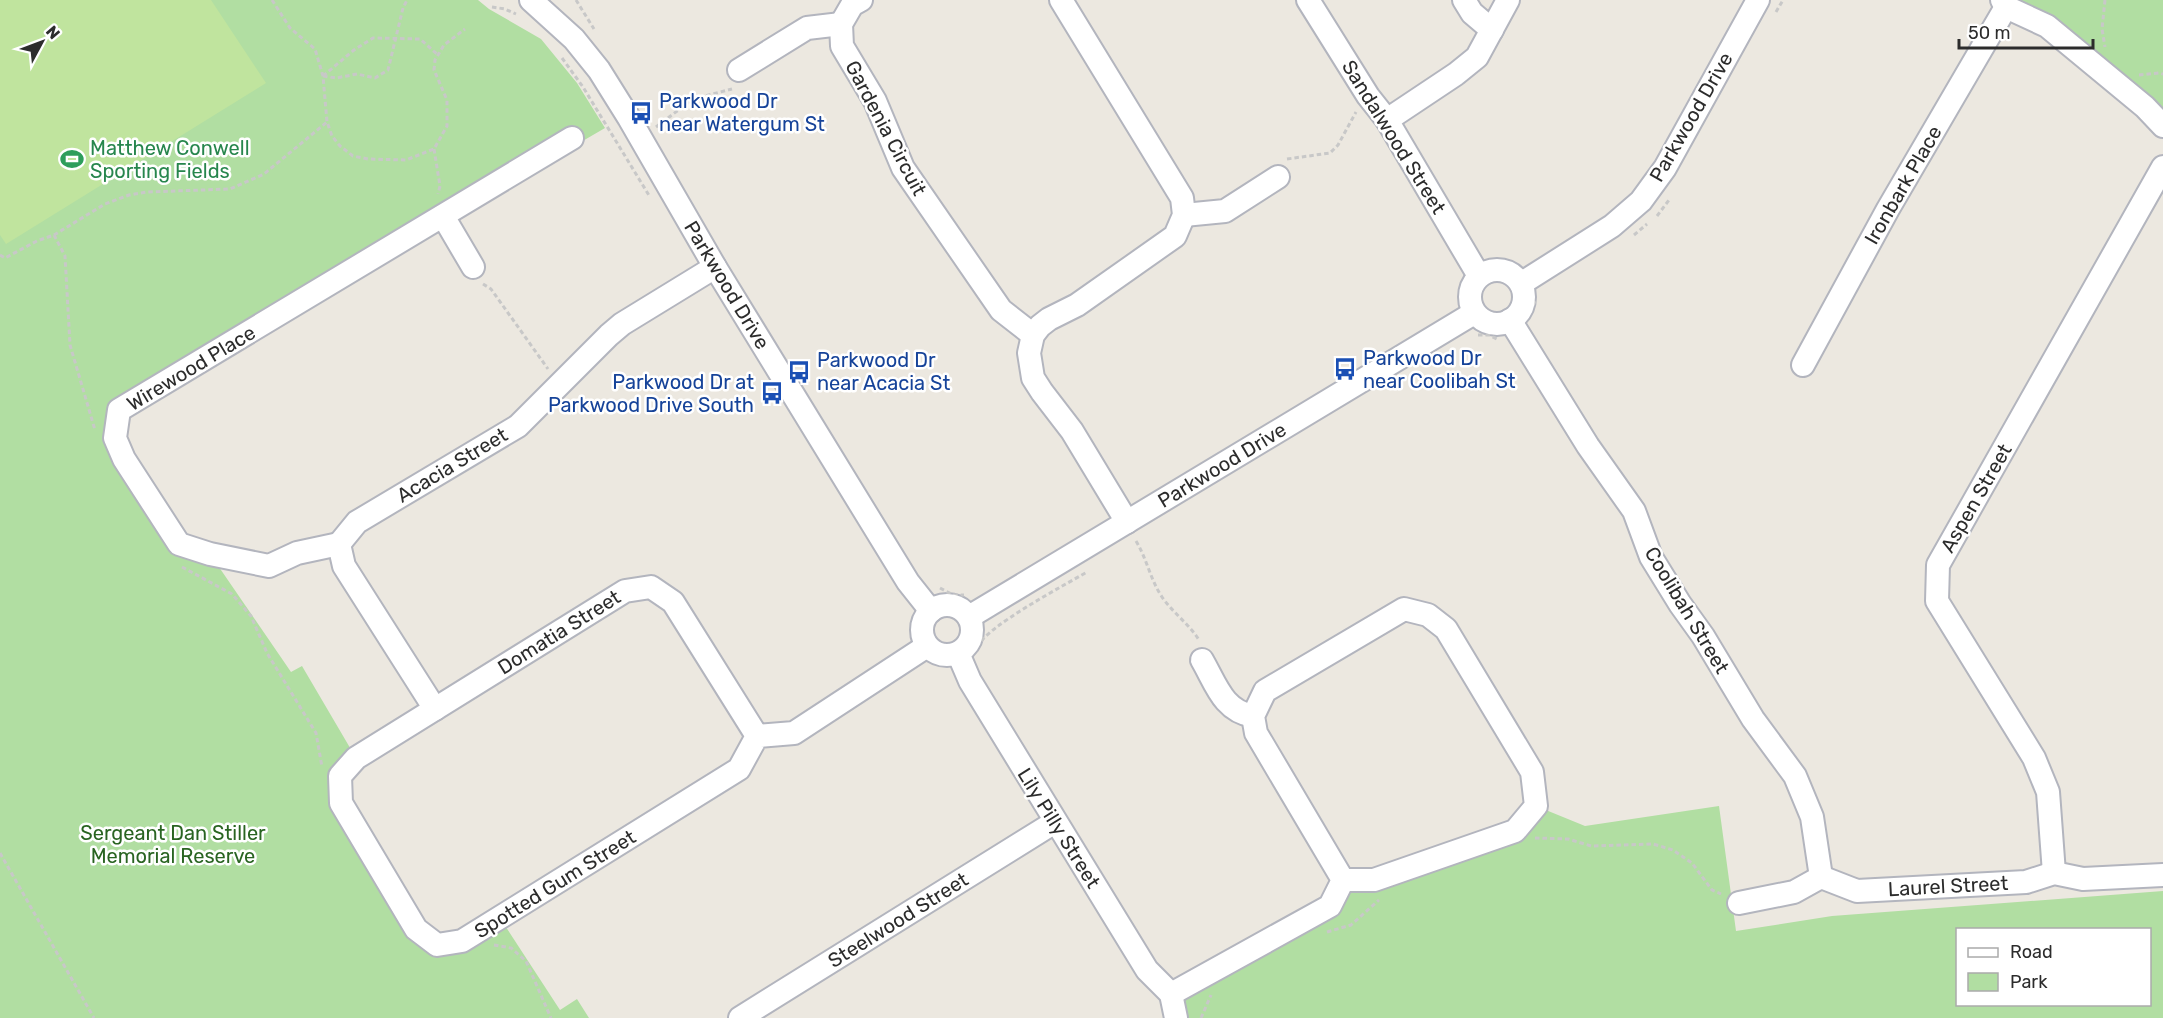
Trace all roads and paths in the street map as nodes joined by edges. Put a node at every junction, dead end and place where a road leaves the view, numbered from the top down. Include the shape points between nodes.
1 (272, 0) edge
2 (407, 0) edge
3 (576, 0) edge
4 (861, 0) edge
5 (1061, 0) edge
6 (1308, 0) edge
7 (1464, 0) edge
8 (1508, 0) edge
9 (1758, 0) edge
10 (2105, 0) edge
11 (2004, 4) edge
12 (492, 7) dead end
13 (525, 9) edge
14 (841, 24) junction
15 (465, 29) dead end
16 (594, 30) dead end
17 (1491, 30) junction
18 (396, 37) junction
19 (2109, 53) dead end
20 (558, 54) dead end
21 (438, 55) junction
22 (739, 70) dead end
23 (2135, 74) dead end
24 (2163, 74) edge
25 (323, 76) junction
26 (1387, 120) junction
27 (327, 122) junction
28 (2163, 126) edge
29 (572, 138) dead end
30 (434, 149) junction
31 (2163, 167) edge
32 (1278, 177) dead end
33 (654, 204) dead end
34 (1184, 214) junction
35 (436, 220) junction
36 (54, 235) junction
37 (0, 255) edge
38 (715, 267) junction
39 (478, 275) joint
40 (1479, 276) junction
41 (1522, 283) junction
42 (1474, 313) junction
43 (1510, 320) junction
44 (1033, 335) junction
45 (1474, 337) dead end
46 (1504, 346) dead end
47 (1803, 365) dead end
48 (559, 386) junction
49 (95, 430) dead end
50 (1136, 529) junction
51 (339, 544) junction
52 (178, 562) dead end
53 (1096, 566) dead end
54 (935, 584) dead end
55 (974, 591) dead end
56 (931, 610) junction
57 (969, 617) junction
58 (927, 646) junction
59 (1201, 650) joint
60 (967, 654) junction
61 (435, 709) junction
62 (1254, 716) junction
63 (757, 736) junction
64 (322, 770) dead end
65 (1055, 822) junction
66 (1533, 838) dead end
67 (0, 853) edge
68 (2054, 873) junction
69 (2163, 875) edge
70 (1821, 878) junction
71 (1343, 880) junction
72 (1382, 897) dead end
73 (1739, 903) joint
74 (1320, 934) dead end
75 (486, 950) dead end
76 (1217, 991) dead end
77 (1171, 994) junction
78 (94, 1018) edge
79 (551, 1018) edge
80 (740, 1018) edge
81 (1176, 1018) edge
82 (1200, 1018) edge

1 - 25 path via 290,28 315,49
2 - 18 path
3 - 16 path
4 - 14 street via 852,5
5 - 34 street via 1182,198
6 - 26 street, Sandalwood Street
7 - 17 street
8 - 17 street
9 - 41 street, Parkwood Drive via 1665,168 1641,201 1612,226
10 - 19 path via 2102,29
11 - 28 street via 2047,26 2145,106
11 - 47 street, Ironbark Place
12 - 13 path via 515,14
13 - 38 street, Parkwood Drive via 574,39 599,70
14 - 22 street via 807,28
14 - 44 street, Gardenia Circuit via 842,46 875,102 903,168 1000,310
15 - 21 path via 444,45
17 - 26 street via 1477,57
18 - 21 path via 420,39
18 - 25 path via 374,38
18 - 25 path via 388,70 375,78 357,74
20 - 33 path via 583,87
21 - 30 path via 434,70 447,100 447,126
23 - 24 path
25 - 27 path
26 - 40 street, Sandalwood Street
27 - 30 path via 340,146 353,156 406,160
27 - 36 path via 264,174 230,189 129,195 105,204
29 - 35 street, Wirewood Place
30 - 35 path via 440,186
31 - 68 street, Aspen Street via 1938,565 1937,600 2034,758 2048,792
32 - 34 street via 1225,211
34 - 44 street via 1175,236 1077,305 1049,319
35 - 39 street
35 - 51 street, Wirewood Place via 119,410 115,438 124,459 179,544 210,555 269,566 297,553
36 - 37 path via 6,258
36 - 49 path via 65,256 70,345
38 - 48 street, Acacia Street via 622,324
38 - 56 street, Parkwood Drive via 908,582
39 - 48 path
40 - 41 street via 1500,269 1512,273
40 - 42 street via 1469,295
41 - 43 street via 1524,304
42 - 43 street via 1494,324
42 - 50 street, Parkwood Drive
43 - 70 street, Coolibah Street via 1588,446 1634,511 1651,557 1680,604 1795,776 1812,817
44 - 50 street via 1029,353 1034,378
45 - 46 path via 1489,335
48 - 51 street, Acacia Street via 518,426 357,522
50 - 57 street, Parkwood Drive
50 - 59 path via 1136,541 1151,579
51 - 61 street via 344,566
52 - 64 path via 185,570 232,594 251,616 267,653 316,733
53 - 60 path via 995,628
54 - 55 path via 953,595
56 - 57 street via 947,604 964,610
56 - 58 street via 922,627
57 - 60 street via 973,630 965,648
58 - 60 street via 942,655
58 - 63 street via 794,733
59 - 62 street via 1228,705
60 - 65 street, Lily Pilly Street via 970,681
61 - 63 street, Domatia Street via 625,591 651,587 673,602
61 - 63 street, Spotted Gum Street via 356,758 340,776 341,803 416,929 437,945 462,941 739,769
62 - 71 street via 1256,733
62 - 71 street via 1265,691 1404,609 1428,615 1446,629 1532,772 1536,806 1515,831 1374,880
65 - 77 street, Lily Pilly Street via 1147,970
65 - 80 street, Steelwood Street
66 - 73 path via 1568,839 1592,846 1653,844 1673,850 1692,863 1712,890
67 - 78 path
68 - 69 street, Laurel Street via 2083,879
68 - 70 street, Laurel Street via 2026,882 1857,891
70 - 73 street via 1794,892
71 - 77 street via 1330,906
72 - 74 path via 1351,925
75 - 79 path via 494,945 511,948 526,961
76 - 82 path
77 - 81 street

